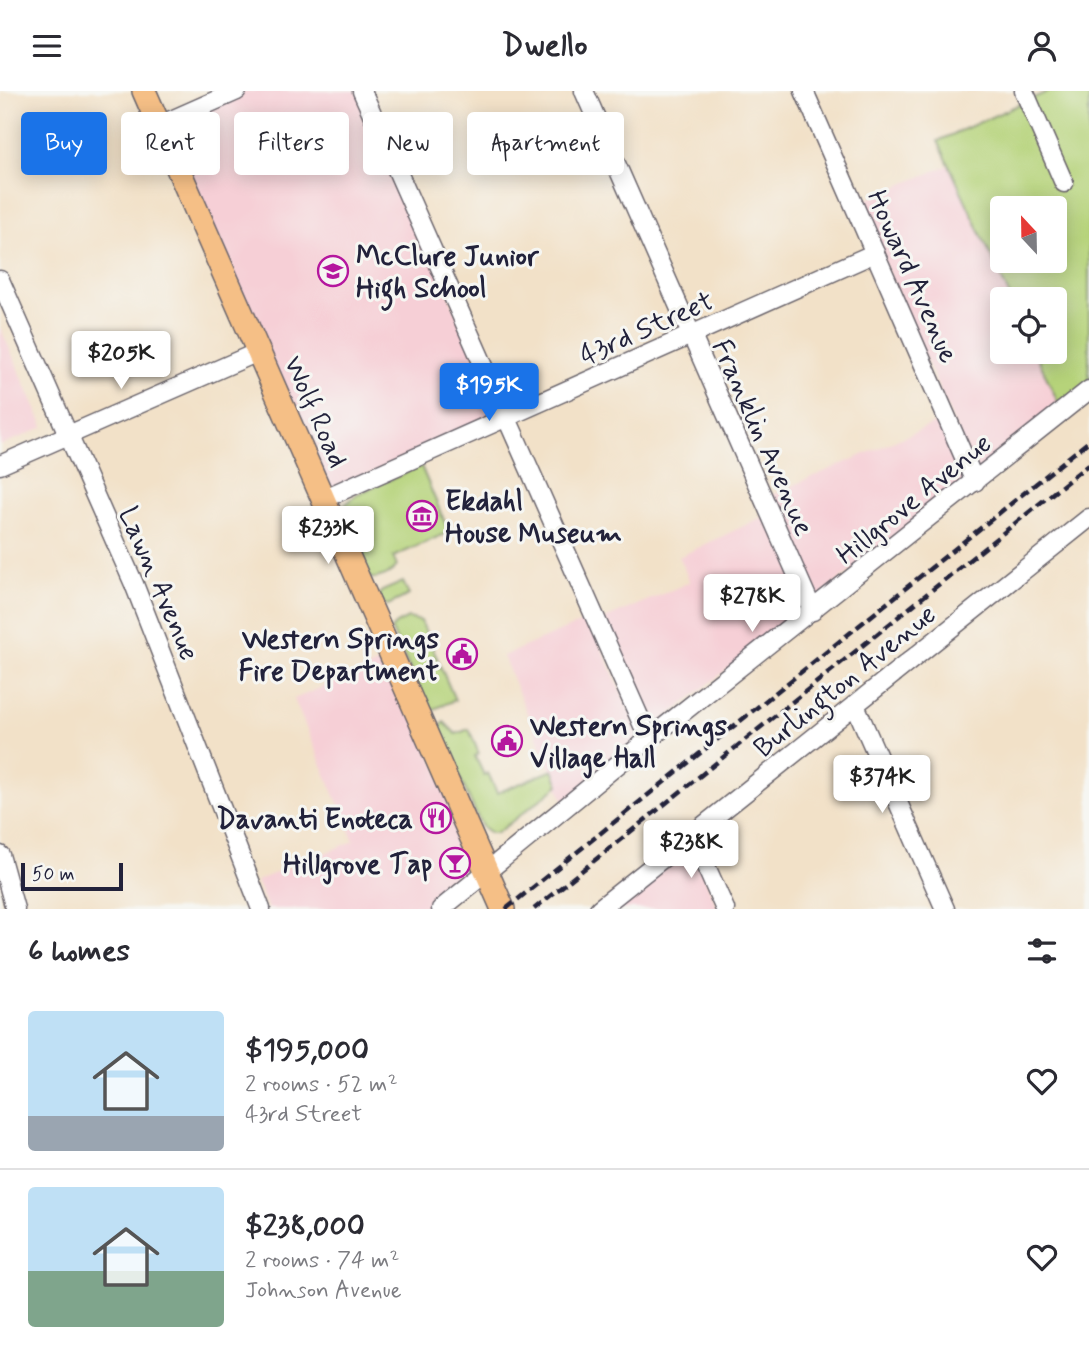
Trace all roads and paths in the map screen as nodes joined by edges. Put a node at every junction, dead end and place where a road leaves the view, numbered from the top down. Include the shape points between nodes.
1 (144, 91) edge
2 (237, 91) edge
3 (362, 91) edge
4 (584, 91) edge
5 (804, 91) edge
6 (1024, 91) edge
7 (154, 112) edge
8 (189, 112) edge
9 (182, 175) edge
10 (1064, 183) dead end
11 (876, 253) junction
12 (0, 280) edge
13 (691, 335) junction
14 (258, 352) junction
15 (1089, 390) edge
16 (508, 418) junction
17 (68, 435) junction
18 (0, 465) edge
19 (975, 482) junction
20 (323, 499) junction
21 (1089, 518) edge
22 (813, 611) junction
23 (855, 705) junction
24 (649, 739) junction
25 (692, 835) junction
26 (0, 855) edge
27 (486, 872) junction
28 (15, 909) edge
29 (261, 909) edge
30 (441, 909) edge
31 (503, 909) edge
32 (599, 909) edge
33 (725, 909) edge
34 (945, 909) edge

1 - 7 main road, Wolf Road
2 - 8 street
3 - 16 street
4 - 13 street, Franklin Avenue
5 - 11 street, Howard Avenue
6 - 10 street
9 - 14 main road, Wolf Road
11 - 13 street, 43rd Street
11 - 19 street, Howard Avenue
12 - 17 street, Lawn Avenue
13 - 16 street, 43rd Street
13 - 22 street, Franklin Avenue
14 - 17 street
14 - 20 main road, Wolf Road
15 - 19 street, Hillgrove Avenue
16 - 20 street, 43rd Street
16 - 24 street
17 - 18 street
17 - 29 street, Lawn Avenue via 134,584
19 - 22 street, Hillgrove Avenue
20 - 27 main road, Wolf Road
21 - 23 street, Burlington Avenue
22 - 24 street, Hillgrove Avenue
23 - 25 street, Burlington Avenue
23 - 34 street
24 - 27 street, Hillgrove Avenue
25 - 32 street, Burlington Avenue
25 - 33 street
26 - 28 street
27 - 30 street, Hillgrove Avenue
27 - 31 main road, Wolf Road

